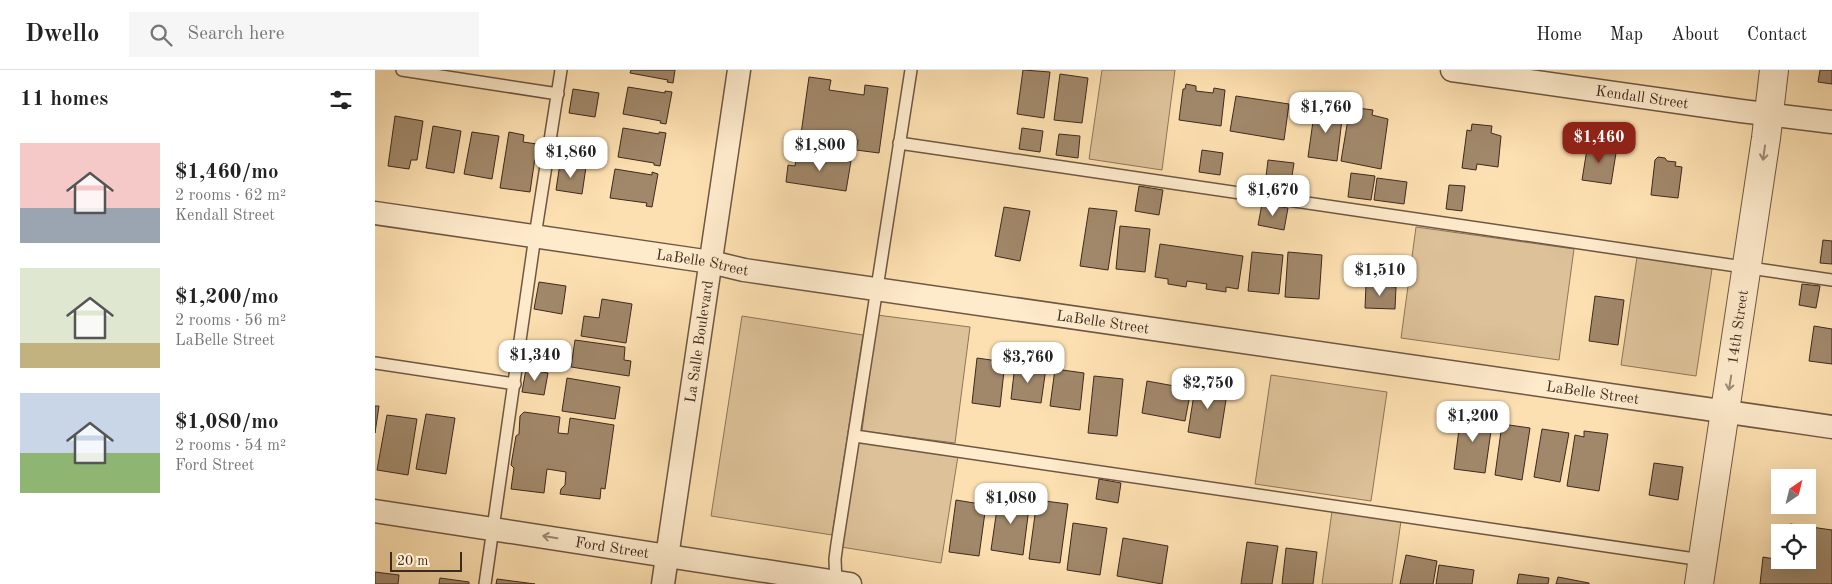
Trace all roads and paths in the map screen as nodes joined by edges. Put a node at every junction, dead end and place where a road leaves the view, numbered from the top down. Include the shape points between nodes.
1 (402, 70) edge
2 (561, 70) edge
3 (739, 70) edge
4 (911, 70) edge
5 (1452, 70) edge
6 (1774, 70) edge
7 (558, 94) junction
8 (1769, 114) junction
9 (1832, 122) edge
10 (899, 143) junction
11 (375, 213) edge
12 (535, 236) junction
13 (711, 262) junction
14 (1747, 267) junction
15 (1832, 280) edge
16 (876, 289) junction
17 (375, 363) edge
18 (515, 384) junction
19 (1725, 412) junction
20 (1832, 427) edge
21 (855, 436) junction
22 (375, 511) edge
23 (493, 528) junction
24 (667, 556) junction
25 (1701, 572) edge
26 (841, 583) edge
27 (485, 584) edge
28 (663, 584) edge

1 - 7 lane
2 - 7 lane
3 - 13 street, La Salle Boulevard
4 - 10 lane
5 - 8 street, Kendall Street
6 - 8 street, 14th Street
7 - 12 lane
8 - 9 street, Kendall Street
8 -> 14 street, 14th Street
10 - 14 lane
10 - 16 lane
11 - 12 street, LaBelle Street
12 - 13 street, LaBelle Street
12 - 18 lane
13 - 16 street, LaBelle Street via 744,270
13 - 24 street, La Salle Boulevard
14 - 15 lane
14 -> 19 street, 14th Street
16 - 19 street, LaBelle Street
16 - 21 lane
17 - 18 lane
18 - 23 lane
19 - 20 street, LaBelle Street
19 - 25 street, 14th Street
21 - 25 lane
21 - 26 lane via 835,559
22 - 23 street, Ford Street
24 -> 23 street, Ford Street
23 - 27 lane
24 - 26 street, Ford Street
24 - 28 street, La Salle Boulevard

